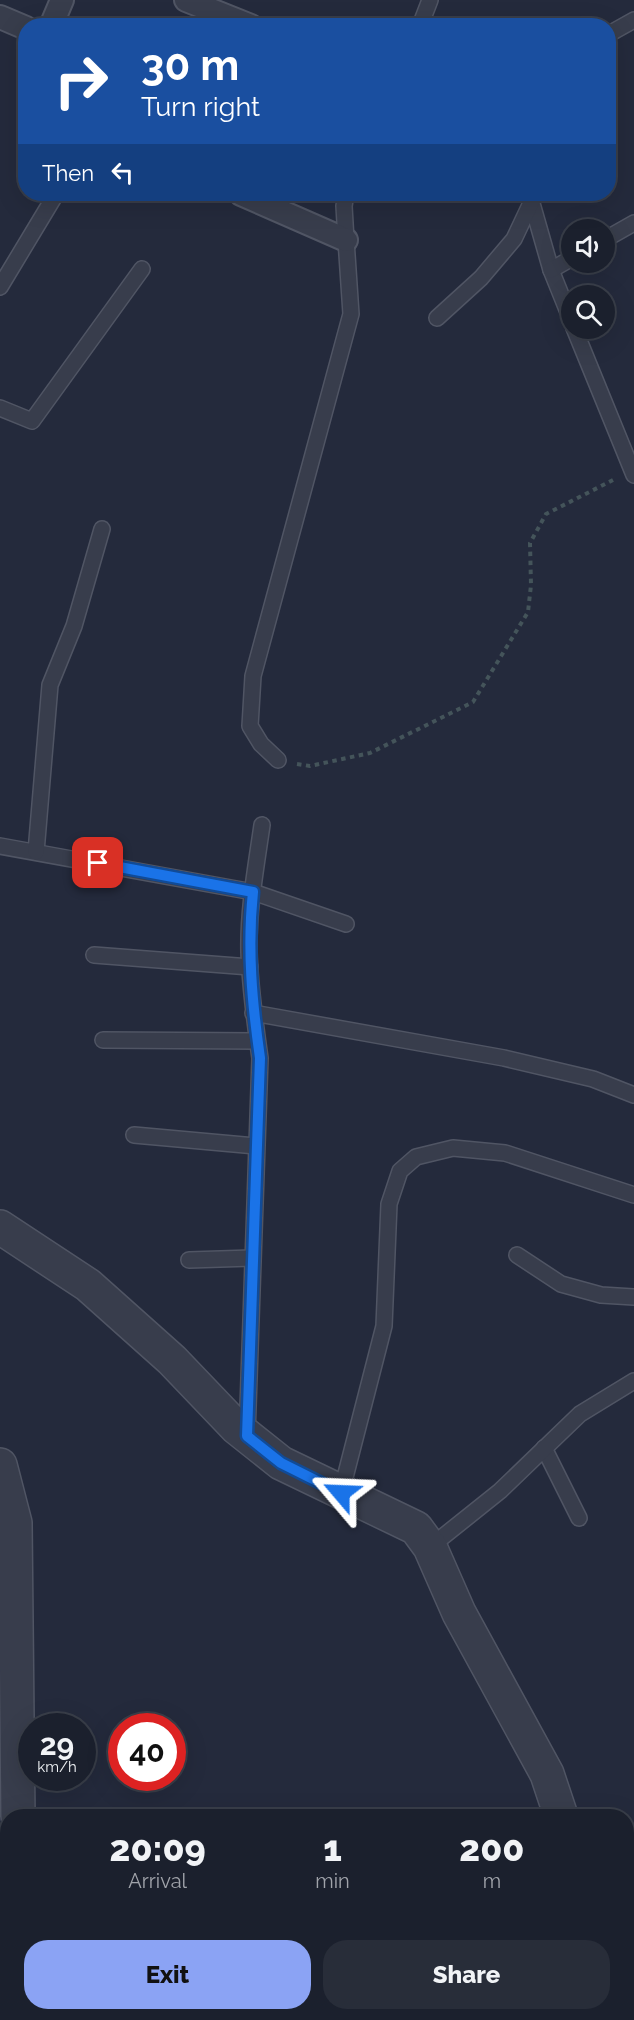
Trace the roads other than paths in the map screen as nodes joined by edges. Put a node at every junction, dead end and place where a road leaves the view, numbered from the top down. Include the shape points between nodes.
1 (62, 0) edge
2 (186, 0) edge
3 (430, 0) edge
4 (0, 17) edge
5 (54, 18) edge
6 (231, 18) edge
7 (423, 18) edge
8 (634, 20) edge
9 (18, 25) edge
10 (616, 30) edge
11 (52, 201) edge
12 (257, 201) edge
13 (345, 201) edge
14 (529, 201) edge
15 (531, 201) edge
16 (634, 223) edge
17 (615, 234) edge
18 (346, 240) junction
19 (561, 264) edge
20 (142, 269) dead end
21 (551, 270) junction
22 (0, 287) edge
23 (561, 295) edge
24 (437, 318) dead end
25 (578, 339) edge
26 (0, 408) edge
27 (633, 473) edge
28 (102, 529) dead end
29 (279, 760) road end
30 (262, 825) dead end
31 (0, 846) edge
32 (36, 852) junction
33 (253, 892) junction
34 (346, 924) dead end
35 (94, 955) dead end
36 (250, 967) junction
37 (254, 1013) junction
38 (103, 1040) dead end
39 (257, 1041) junction
40 (634, 1095) edge
41 (134, 1135) dead end
42 (256, 1146) junction
43 (634, 1195) edge
44 (0, 1227) edge
45 (517, 1255) dead end
46 (252, 1258) junction
47 (189, 1260) dead end
48 (634, 1297) edge
49 (632, 1386) edge
50 (247, 1436) junction
51 (544, 1448) junction
52 (0, 1465) edge
53 (341, 1493) junction
54 (579, 1518) dead end
55 (430, 1547) junction
56 (18, 1809) edge
57 (559, 1809) edge

1 - 5 street
2 - 6 street
3 - 7 lane
4 - 9 street
8 - 10 lane
11 - 22 lane
12 - 18 street
13 - 18 lane
14 - 24 lane via 514,238 481,278
15 - 21 lane
16 - 17 lane
18 - 29 lane via 351,314 253,676 250,726 261,744
19 - 21 lane
20 - 26 lane via 32,421
21 - 23 lane
25 - 27 lane
28 - 32 lane via 74,626 50,686
30 - 33 lane
31 - 32 lane
32 - 33 lane
33 - 34 lane
33 - 36 lane
35 - 36 lane
36 - 37 lane
37 - 39 lane
37 - 40 lane via 504,1058 593,1079
38 - 39 lane
39 - 42 lane via 260,1058
41 - 42 lane
42 - 46 lane
43 - 53 lane via 505,1153 453,1148 417,1157 400,1171 389,1204 384,1326
44 - 50 street via 88,1285 172,1360
45 - 48 lane via 561,1284 601,1295
46 - 47 lane
46 - 50 lane
49 - 51 lane via 580,1414
50 - 53 street via 281,1463
51 - 54 lane
51 - 55 lane via 500,1491
52 - 56 street via 15,1523
53 - 55 street via 416,1528
55 - 57 street via 459,1613 547,1774

